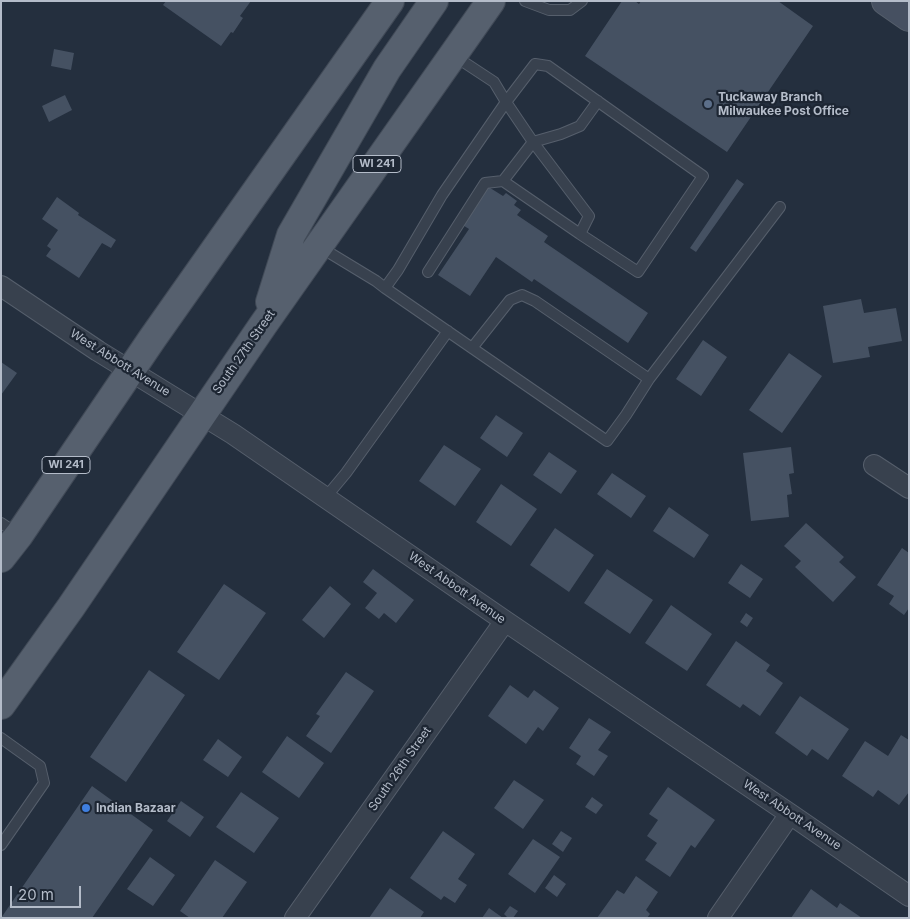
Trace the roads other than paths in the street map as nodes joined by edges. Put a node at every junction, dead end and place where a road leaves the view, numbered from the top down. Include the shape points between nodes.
1 (390, 1) edge
2 (434, 1) edge
3 (491, 1) edge
4 (524, 1) edge
5 (582, 1) edge
6 (886, 1) edge
7 (909, 17) edge
8 (454, 55) junction
9 (598, 101) junction
10 (506, 102) junction
11 (533, 142) junction
12 (503, 181) junction
13 (780, 207) dead end
14 (580, 234) junction
15 (319, 247) junction
16 (428, 272) dead end
17 (1, 286) edge
18 (386, 288) junction
19 (262, 325) junction
20 (448, 330) junction
21 (472, 348) junction
22 (130, 371) junction
23 (649, 379) junction
24 (202, 414) junction
25 (874, 465) dead end
26 (909, 488) edge
27 (326, 498) junction
28 (10, 529) edge
29 (1, 558) edge
30 (505, 621) junction
31 (1, 705) edge
32 (1, 738) edge
33 (790, 814) junction
34 (1, 845) edge
35 (909, 896) edge
36 (295, 918) edge
37 (718, 918) edge

1 - 22 main road, WI 241
2 - 19 main road via 387,69 292,235
3 - 8 main road, South 27th Street / WI 241
4 - 5 lane via 549,10 570,10
6 - 7 street
8 - 10 lane via 494,82
8 - 15 main road, South 27th Street / WI 241
9 - 10 lane via 548,66 535,64
9 - 11 lane via 580,126
9 - 14 lane via 702,176 638,272
10 - 11 lane
10 - 18 lane via 442,195
11 - 12 lane
11 - 14 lane via 589,216
12 - 14 lane
12 - 16 lane via 485,183
13 - 23 lane
15 - 18 lane
15 - 19 main road, South 27th Street / WI 241
17 - 22 street, West Abbott Avenue
18 - 20 lane
19 - 24 main road, South 27th Street / WI 241
20 - 21 lane
20 - 27 lane
21 - 23 lane via 510,300 522,295
21 - 23 lane via 607,441
22 - 24 street, West Abbott Avenue
22 - 28 main road, WI 241
24 - 27 street, West Abbott Avenue
24 - 31 main road, South 27th Street / WI 241
25 - 26 street
27 - 30 street, West Abbott Avenue
28 - 29 main road, WI 241
30 - 33 street, West Abbott Avenue
30 - 36 street, South 26th Street
32 - 34 lane via 40,766 44,783
33 - 35 street, West Abbott Avenue
33 - 37 street

